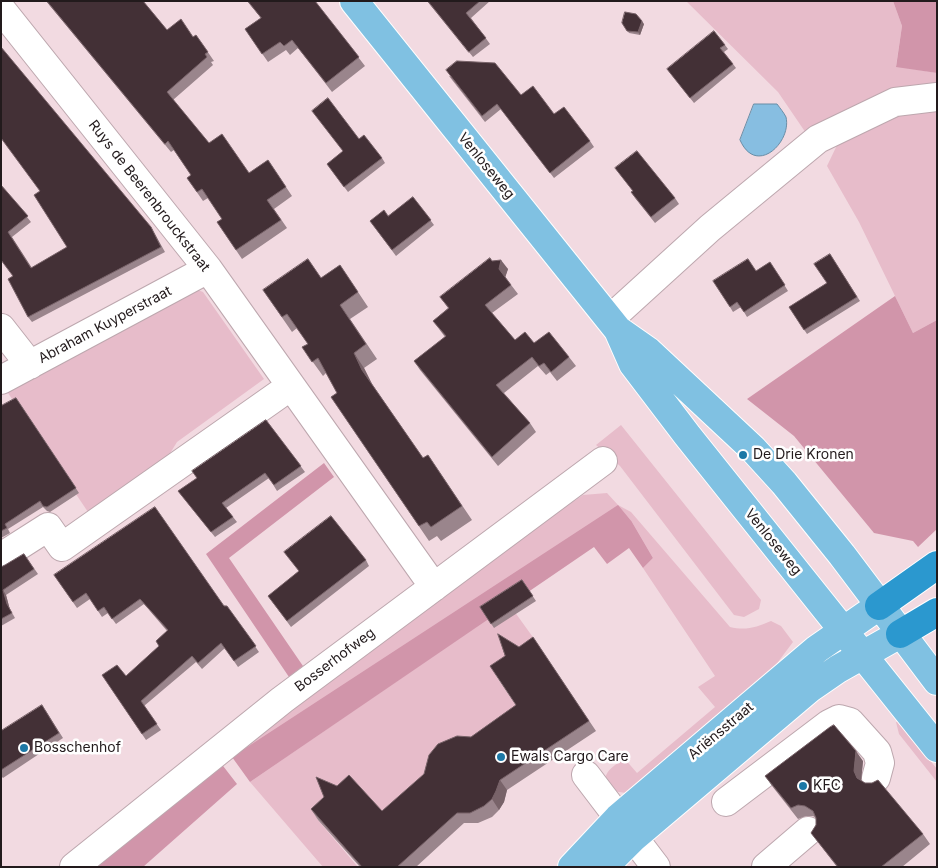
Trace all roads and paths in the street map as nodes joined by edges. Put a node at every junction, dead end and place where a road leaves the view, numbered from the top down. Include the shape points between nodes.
1 (354, 1) edge
2 (1, 9) edge
3 (937, 97) edge
4 (208, 269) junction
5 (614, 325) junction
6 (1, 328) edge
7 (30, 365) junction
8 (1, 380) edge
9 (291, 386) junction
10 (603, 461) dead end
11 (1, 557) edge
12 (937, 565) edge
13 (434, 586) junction
14 (879, 606) junction
15 (937, 612) edge
16 (844, 630) junction
17 (900, 634) junction
18 (862, 654) junction
19 (801, 679) junction
20 (937, 681) edge
21 (937, 748) edge
22 (586, 774) dead end
23 (876, 778) dead end
24 (726, 802) dead end
25 (626, 828) junction
26 (808, 831) dead end
27 (770, 864) edge
28 (74, 867) edge
29 (572, 867) edge
30 (604, 867) edge
31 (656, 867) edge

1 - 5 main road, Venloseweg
2 - 4 street, Ruys de Beerenbrouckstraat
3 - 5 street via 895,102 818,139 710,228
4 - 7 street, Abraham Kuyperstraat
4 - 9 street, Ruys de Beerenbrouckstraat
5 - 14 main road, Venloseweg via 648,351 753,449 842,555
5 - 16 main road, Venloseweg via 633,364
6 - 7 street
7 - 8 street, Abraham Kuyperstraat
9 - 11 street via 62,547 48,526
9 - 13 street, Ruys de Beerenbrouckstraat
10 - 13 street, Bosserhofweg
12 - 14 highway
13 - 28 street, Bosserhofweg via 282,700
14 - 16 main road, Ariënsstraat
14 - 17 main road, Venloseweg
15 - 17 highway
16 - 18 main road, Venloseweg
16 - 19 main road, Ariënsstraat via 816,649
17 - 18 main road, Ariënsstraat
17 - 20 main road, Venloseweg
18 - 19 main road, Ariënsstraat
18 - 21 main road, Venloseweg
19 - 25 main road, Ariënsstraat
22 - 25 street
23 - 24 street via 880,763 877,752 850,722 839,719
25 - 29 main road, Ariënsstraat
25 - 30 main road, Ariënsstraat
25 - 31 street
26 - 27 street

